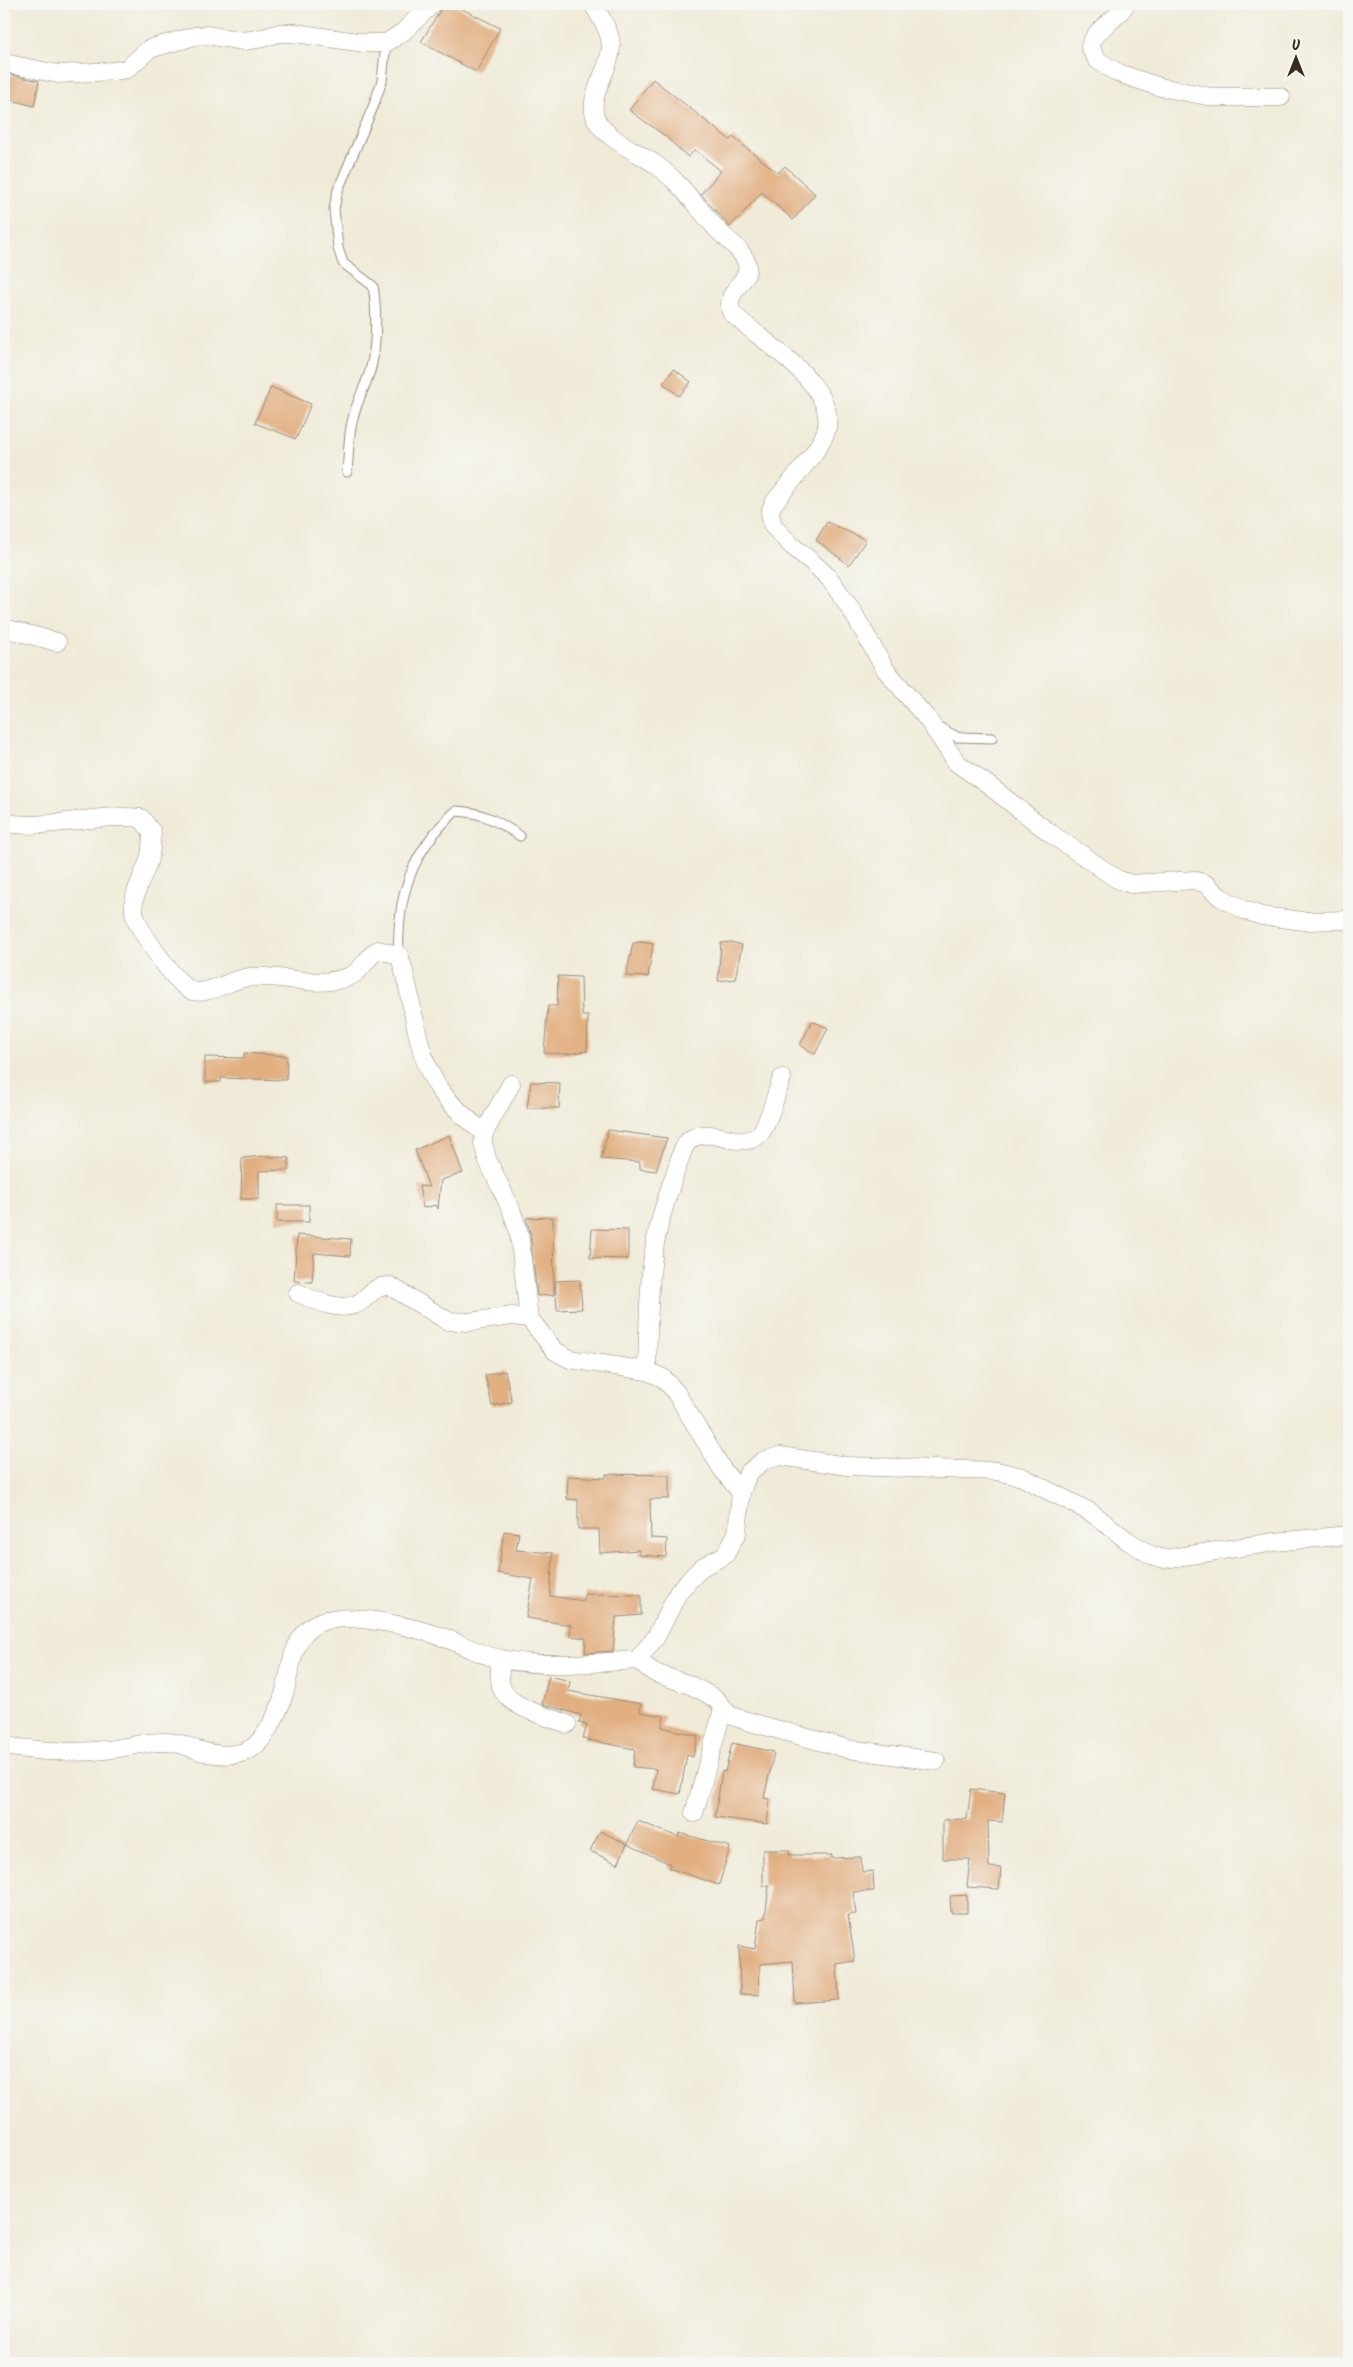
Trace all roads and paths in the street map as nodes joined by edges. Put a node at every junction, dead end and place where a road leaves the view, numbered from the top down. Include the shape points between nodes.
1 (432, 4) edge
2 (592, 4) edge
3 (1126, 4) edge
4 (386, 43) junction
5 (4, 63) edge
6 (1281, 97) dead end
7 (347, 472) dead end
8 (4, 628) edge
9 (57, 642) dead end
10 (929, 721) junction
11 (992, 738) dead end
12 (4, 823) edge
13 (520, 836) dead end
14 (1349, 920) edge
15 (399, 955) junction
16 (782, 1078) dead end
17 (510, 1084) dead end
18 (484, 1133) junction
19 (298, 1294) dead end
20 (529, 1318) junction
21 (647, 1371) junction
22 (741, 1493) junction
23 (1349, 1535) edge
24 (500, 1659) junction
25 (637, 1660) junction
26 (723, 1708) junction
27 (567, 1724) dead end
28 (4, 1746) edge
29 (936, 1761) dead end
30 (694, 1814) dead end

1 - 4 street via 403,32
2 - 10 street via 608,32 611,45 608,64 593,105 597,122 674,179 740,252 747,269 745,277 731,294 732,312 802,372 828,410 829,420 824,436 773,504 770,513 773,526 829,578 885,669
3 - 6 street via 1100,29 1090,47 1097,60 1118,73 1185,94
4 - 5 street via 295,33 244,41 206,35 150,49 127,69 120,70 58,74
4 - 7 lane via 382,81 338,190 334,209 343,263 372,286 374,296 371,370 352,421
8 - 9 street
10 - 11 lane via 957,737
10 - 14 street via 957,763 1116,879 1131,884 1194,880 1206,884 1220,897 1244,910 1262,916 1304,921
12 - 15 street via 54,824 141,818 152,832 150,856 133,900 135,917 159,959 190,990 202,992 237,978 251,977 303,982 336,980 357,973 369,955 378,950
13 - 15 lane via 492,818 472,812 456,811 436,829 407,884 399,913
15 - 18 street via 428,1068 440,1090
16 - 21 street via 762,1131 754,1139 742,1141 710,1134 699,1135 689,1140 683,1152 661,1215 652,1264
17 - 18 street
18 - 20 street via 482,1143 486,1159 512,1209 519,1233
19 - 20 street via 326,1304 355,1305 370,1291 390,1286 448,1321 469,1322 512,1316
20 - 21 street via 555,1351 570,1359
21 - 22 street via 663,1378 675,1391
22 - 23 street via 748,1474 763,1461 780,1456 847,1466 997,1471 1022,1478 1092,1513 1128,1540 1164,1559 1275,1542
22 - 25 street via 737,1532 725,1555 702,1567 679,1591 656,1636
24 - 25 street via 549,1664
24 - 27 street via 501,1686 505,1696 513,1703
24 - 28 street via 409,1627 343,1618 325,1620 313,1625 298,1640 284,1695 264,1738 244,1752 217,1754 178,1743 158,1742 71,1753
25 - 26 street via 655,1673 706,1693
26 - 29 street via 729,1715 747,1721 848,1749
26 - 30 street

